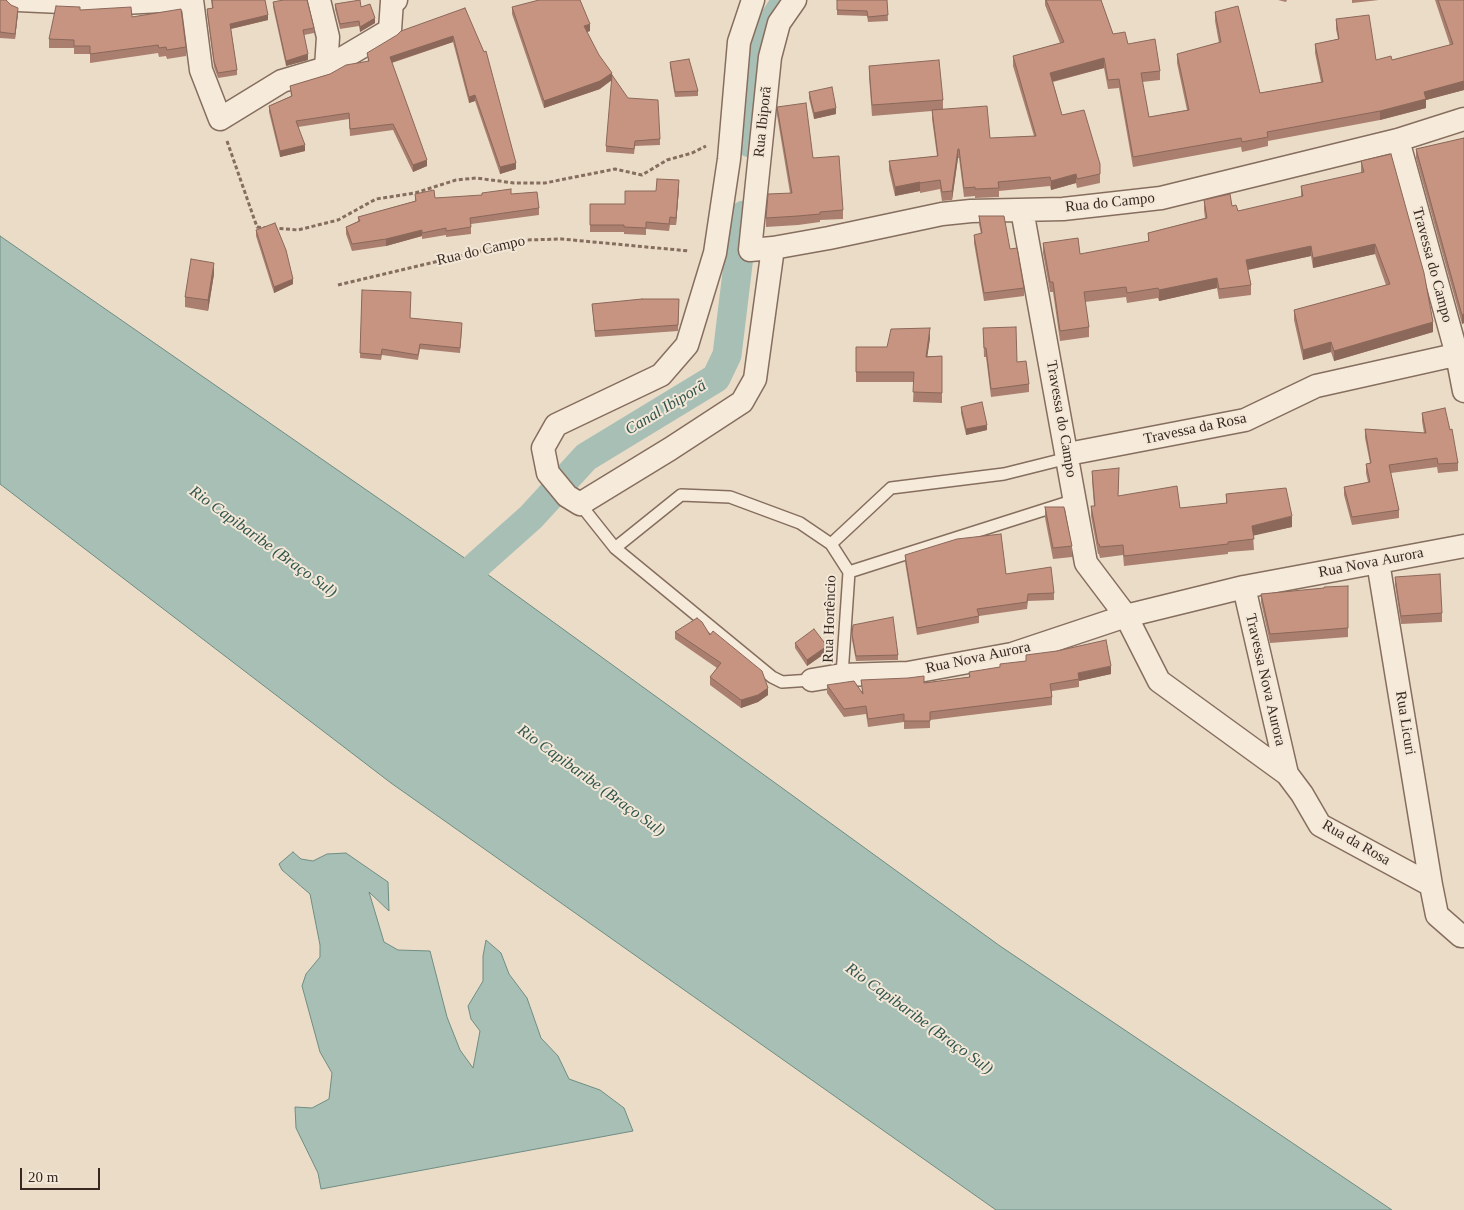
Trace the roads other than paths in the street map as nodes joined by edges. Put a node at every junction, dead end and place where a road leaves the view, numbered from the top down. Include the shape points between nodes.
1 (18, 0) edge
2 (180, 0) edge
3 (192, 0) edge
4 (319, 0) edge
5 (396, 0) edge
6 (753, 0) edge
7 (795, 0) edge
8 (326, 68) junction
9 (1464, 119) edge
10 (1398, 140) junction
11 (1022, 210) junction
12 (773, 248) junction
13 (750, 250) joint
14 (1460, 354) edge
15 (1464, 391) edge
16 (1068, 456) junction
17 (574, 500) junction
18 (1076, 500) junction
19 (831, 544) junction
20 (1464, 546) edge
21 (615, 548) junction
22 (1378, 562) junction
23 (849, 572) junction
24 (1244, 587) junction
25 (1126, 616) junction
26 (842, 675) junction
27 (812, 680) joint
28 (1287, 774) junction
29 (1431, 885) junction
30 (1464, 936) edge

1 - 2 street via 104,4
3 - 8 street via 201,70 220,119 282,81
4 - 8 street via 328,37
5 - 8 street via 392,1 390,30
6 - 17 street via 739,42 732,134 716,253 687,345 661,375 556,426 543,448 548,473
7 - 13 street, Rua Ibiporã via 779,23 770,57
9 - 10 street, Rua do Campo
10 - 11 street, Rua do Campo via 1160,198 1063,209
10 - 14 street, Travessa do Campo
11 - 12 street, Rua do Campo via 942,214
11 - 16 street, Travessa do Campo
12 - 13 street, Rua do Campo
12 - 17 street via 755,379 742,402 670,449
14 - 15 street, Travessa do Campo
14 - 16 street, Travessa da Rosa via 1316,386 1245,420
16 - 18 street, Travessa do Campo
16 - 19 lane via 1004,474 891,488
17 - 21 lane, Rua Nova Aurora
18 - 23 lane
18 - 25 street, Travessa do Campo via 1086,564
19 - 21 lane, Rua Hortêncio via 800,523 730,497 681,495
19 - 23 lane, Rua Hortêncio
20 - 22 street, Rua Nova Aurora
21 - 27 lane, Rua Nova Aurora via 772,677 782,682
22 - 24 street, Rua Nova Aurora
22 - 29 street, Rua Licuri
23 - 26 lane, Rua Hortêncio
24 - 25 street, Rua Nova Aurora
24 - 28 street, Travessa Nova Aurora
25 - 26 street, Rua Nova Aurora via 1012,654 908,672
25 - 28 street, Rua da Rosa via 1159,680
26 - 27 street, Rua Nova Aurora
28 - 29 street, Rua da Rosa via 1320,825
29 - 30 street via 1437,915

